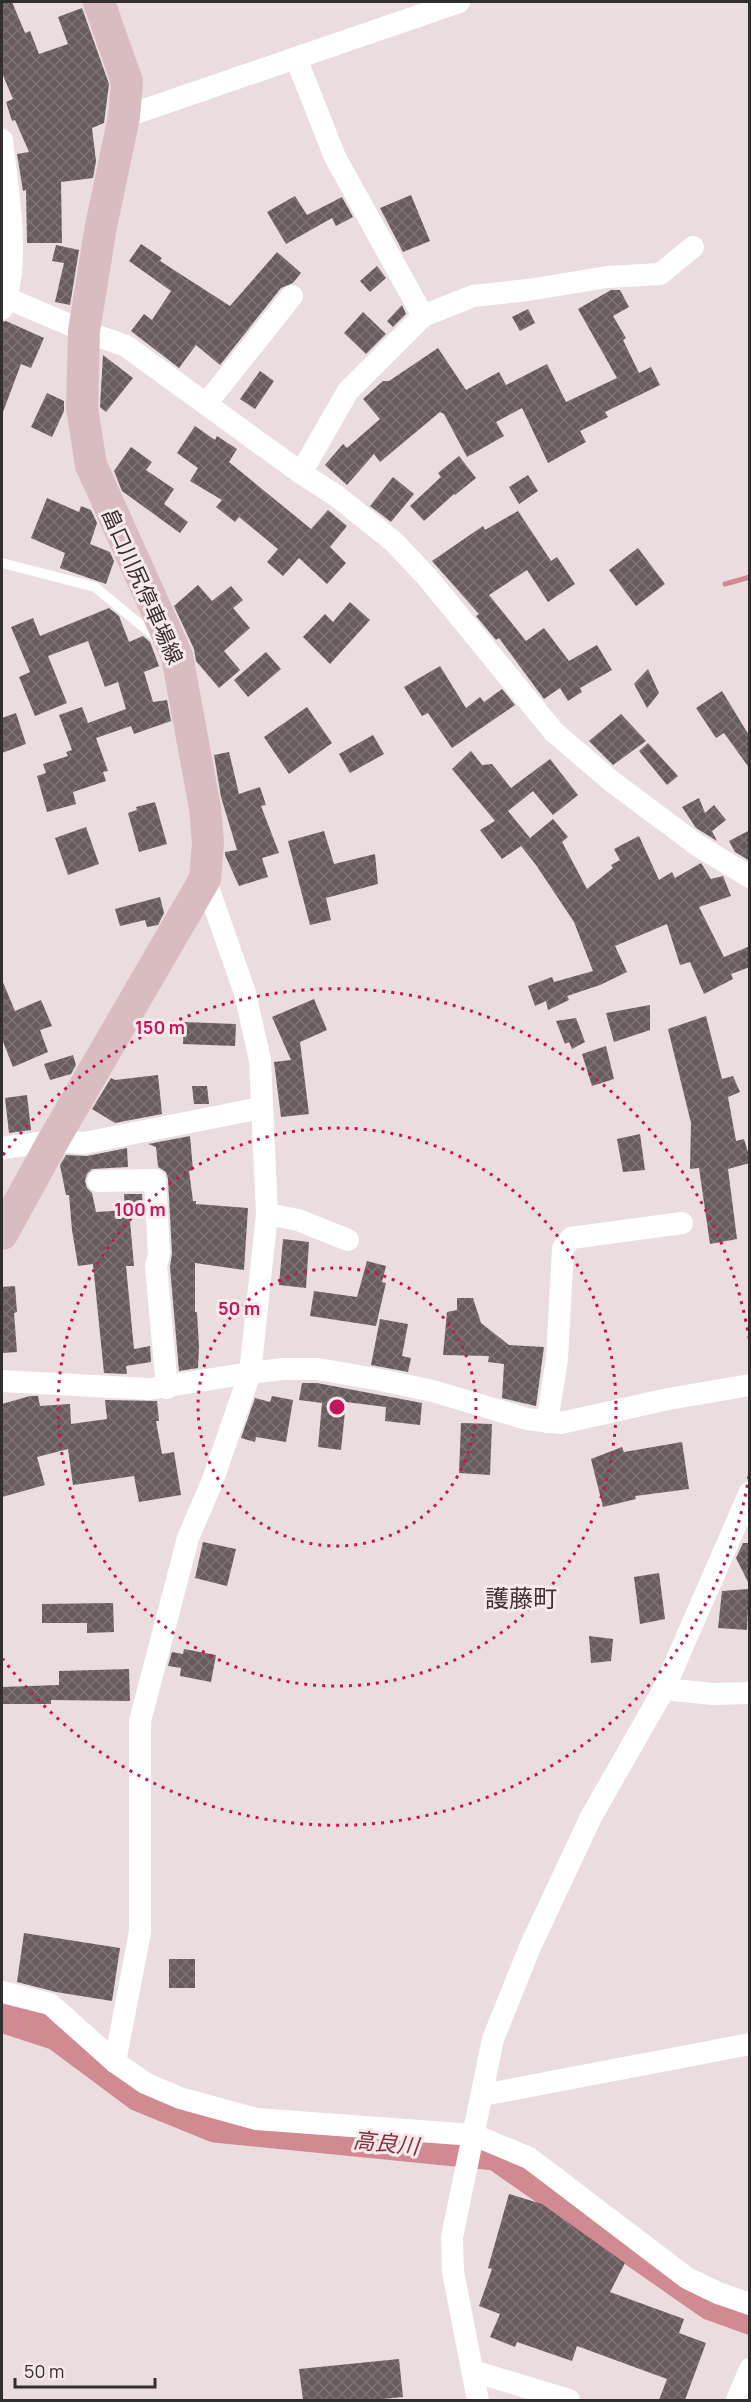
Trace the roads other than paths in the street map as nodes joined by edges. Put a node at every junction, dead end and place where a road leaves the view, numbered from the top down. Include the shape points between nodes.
1 (99, 2) edge
2 (459, 2) edge
3 (296, 58) junction
4 (124, 117) junction
5 (2, 140) edge
6 (693, 247) dead end
7 (292, 296) dead end
8 (4, 301) edge
9 (423, 316) junction
10 (84, 331) junction
11 (206, 404) junction
12 (302, 473) junction
13 (2, 562) edge
14 (177, 656) junction
15 (750, 877) edge
16 (205, 879) junction
17 (261, 1108) junction
18 (53, 1141) junction
19 (2, 1148) edge
20 (98, 1181) dead end
21 (267, 1214) junction
22 (682, 1223) dead end
23 (2, 1234) edge
24 (348, 1240) dead end
25 (250, 1373) junction
26 (2, 1381) edge
27 (750, 1385) edge
28 (167, 1388) junction
29 (547, 1422) junction
30 (750, 1492) edge
31 (664, 1689) junction
32 (750, 1694) edge
33 (2, 1992) edge
34 (750, 2044) edge
35 (115, 2062) junction
36 (483, 2095) junction
37 (474, 2135) junction
38 (750, 2304) edge
39 (750, 2369) edge
40 (473, 2371) junction
41 (478, 2400) edge
42 (569, 2400) edge
43 (737, 2400) edge

1 - 4 main road, 畠口川尻停車場線 via 127,82
2 - 3 street
3 - 4 street
3 - 9 street via 335,157
4 - 10 main road, 畠口川尻停車場線
5 - 8 street via 11,232
6 - 9 street via 660,274 608,277 473,296
7 - 11 street
8 - 10 street
9 - 12 street via 348,391
10 - 11 street via 126,346
10 - 14 main road, 畠口川尻停車場線 via 82,408 91,465
11 - 12 street
12 - 15 street via 394,542 554,732 697,845
13 - 14 lane via 95,587
14 - 16 main road, 畠口川尻停車場線 via 205,808
16 - 17 street via 245,993 260,1060
16 - 18 main road, 畠口川尻停車場線
17 - 18 street via 84,1143
17 - 21 street
18 - 19 street
18 - 23 main road, 畠口川尻停車場線
20 - 28 street via 155,1180 159,1254 156,1266
21 - 24 street via 298,1220
21 - 25 street
22 - 29 street via 567,1241 563,1248 557,1359
25 - 28 street
25 - 29 street via 318,1369 433,1391
25 - 35 street via 188,1538 140,1721 140,1932
26 - 28 street
27 - 29 street via 561,1423
30 - 31 street
31 - 32 street
31 - 36 street via 591,1817 530,1947 493,2039
33 - 35 street via 50,2004
34 - 36 street
35 - 37 street via 145,2083 180,2098 256,2119
36 - 37 street
37 - 38 street via 529,2158 687,2278
37 - 40 street via 452,2237 453,2272
39 - 43 street
40 - 41 street
40 - 42 street

